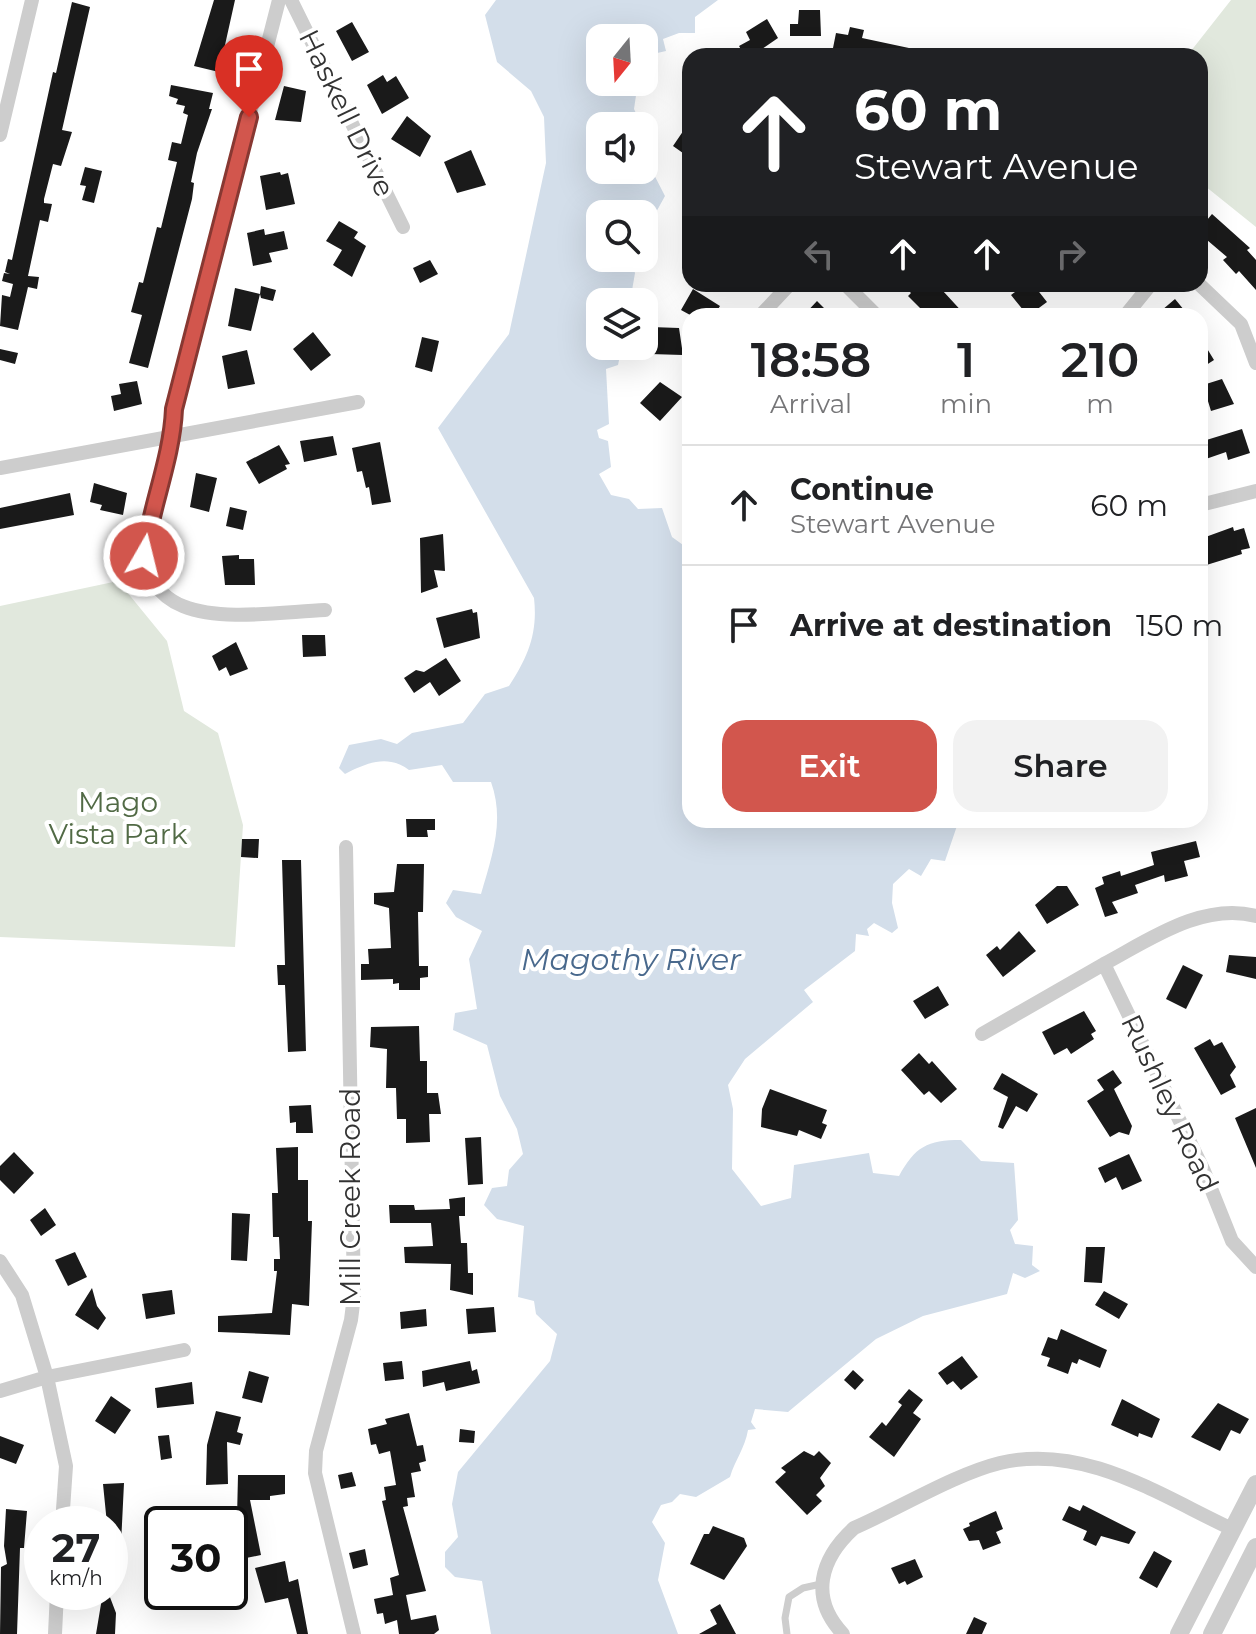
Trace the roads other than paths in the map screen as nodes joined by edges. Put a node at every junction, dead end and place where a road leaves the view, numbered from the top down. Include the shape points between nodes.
1 (32, 0) edge
2 (279, 0) edge
3 (291, 0) edge
4 (0, 135) edge
5 (403, 227) dead end
6 (782, 292) edge
7 (853, 292) edge
8 (1144, 292) edge
9 (1207, 292) edge
10 (768, 308) edge
11 (869, 308) edge
12 (1132, 308) edge
13 (1256, 363) edge
14 (358, 402) dead end
15 (173, 434) junction
16 (0, 468) edge
17 (1256, 491) edge
18 (1208, 503) edge
19 (325, 610) dead end
20 (346, 847) dead end
21 (1256, 916) edge
22 (1104, 964) junction
23 (982, 1034) dead end
24 (0, 1261) edge
25 (1256, 1267) edge
26 (184, 1350) dead end
27 (47, 1377) junction
28 (0, 1391) edge
29 (1256, 1484) edge
30 (63, 1506) edge
31 (1232, 1529) junction
32 (1256, 1547) edge
33 (821, 1584) junction
34 (56, 1610) edge
35 (55, 1634) edge
36 (354, 1634) edge
37 (787, 1634) edge
38 (843, 1634) edge
39 (1179, 1634) edge
40 (1212, 1634) edge

1 - 4 street
2 - 15 street via 174,409
3 - 5 street, Haskell Drive
6 - 10 street
7 - 11 street
8 - 12 street
9 - 13 street via 1241,324
14 - 15 street
15 - 16 street
15 - 19 street via 150,511 144,556 156,586 188,612
17 - 18 street
20 - 36 street, Mill Creek Road via 354,1296 315,1473
21 - 22 street via 1190,919
22 - 23 street
22 - 25 street, Rushley Road via 1232,1241
24 - 27 street via 22,1295
26 - 27 street
27 - 28 street
27 - 30 street via 66,1466
29 - 31 street
31 - 33 street via 1081,1462 1053,1458 998,1464 854,1528 828,1558
31 - 39 street
32 - 40 street
33 - 37 lane via 789,1597
33 - 38 street via 825,1609
34 - 35 street

